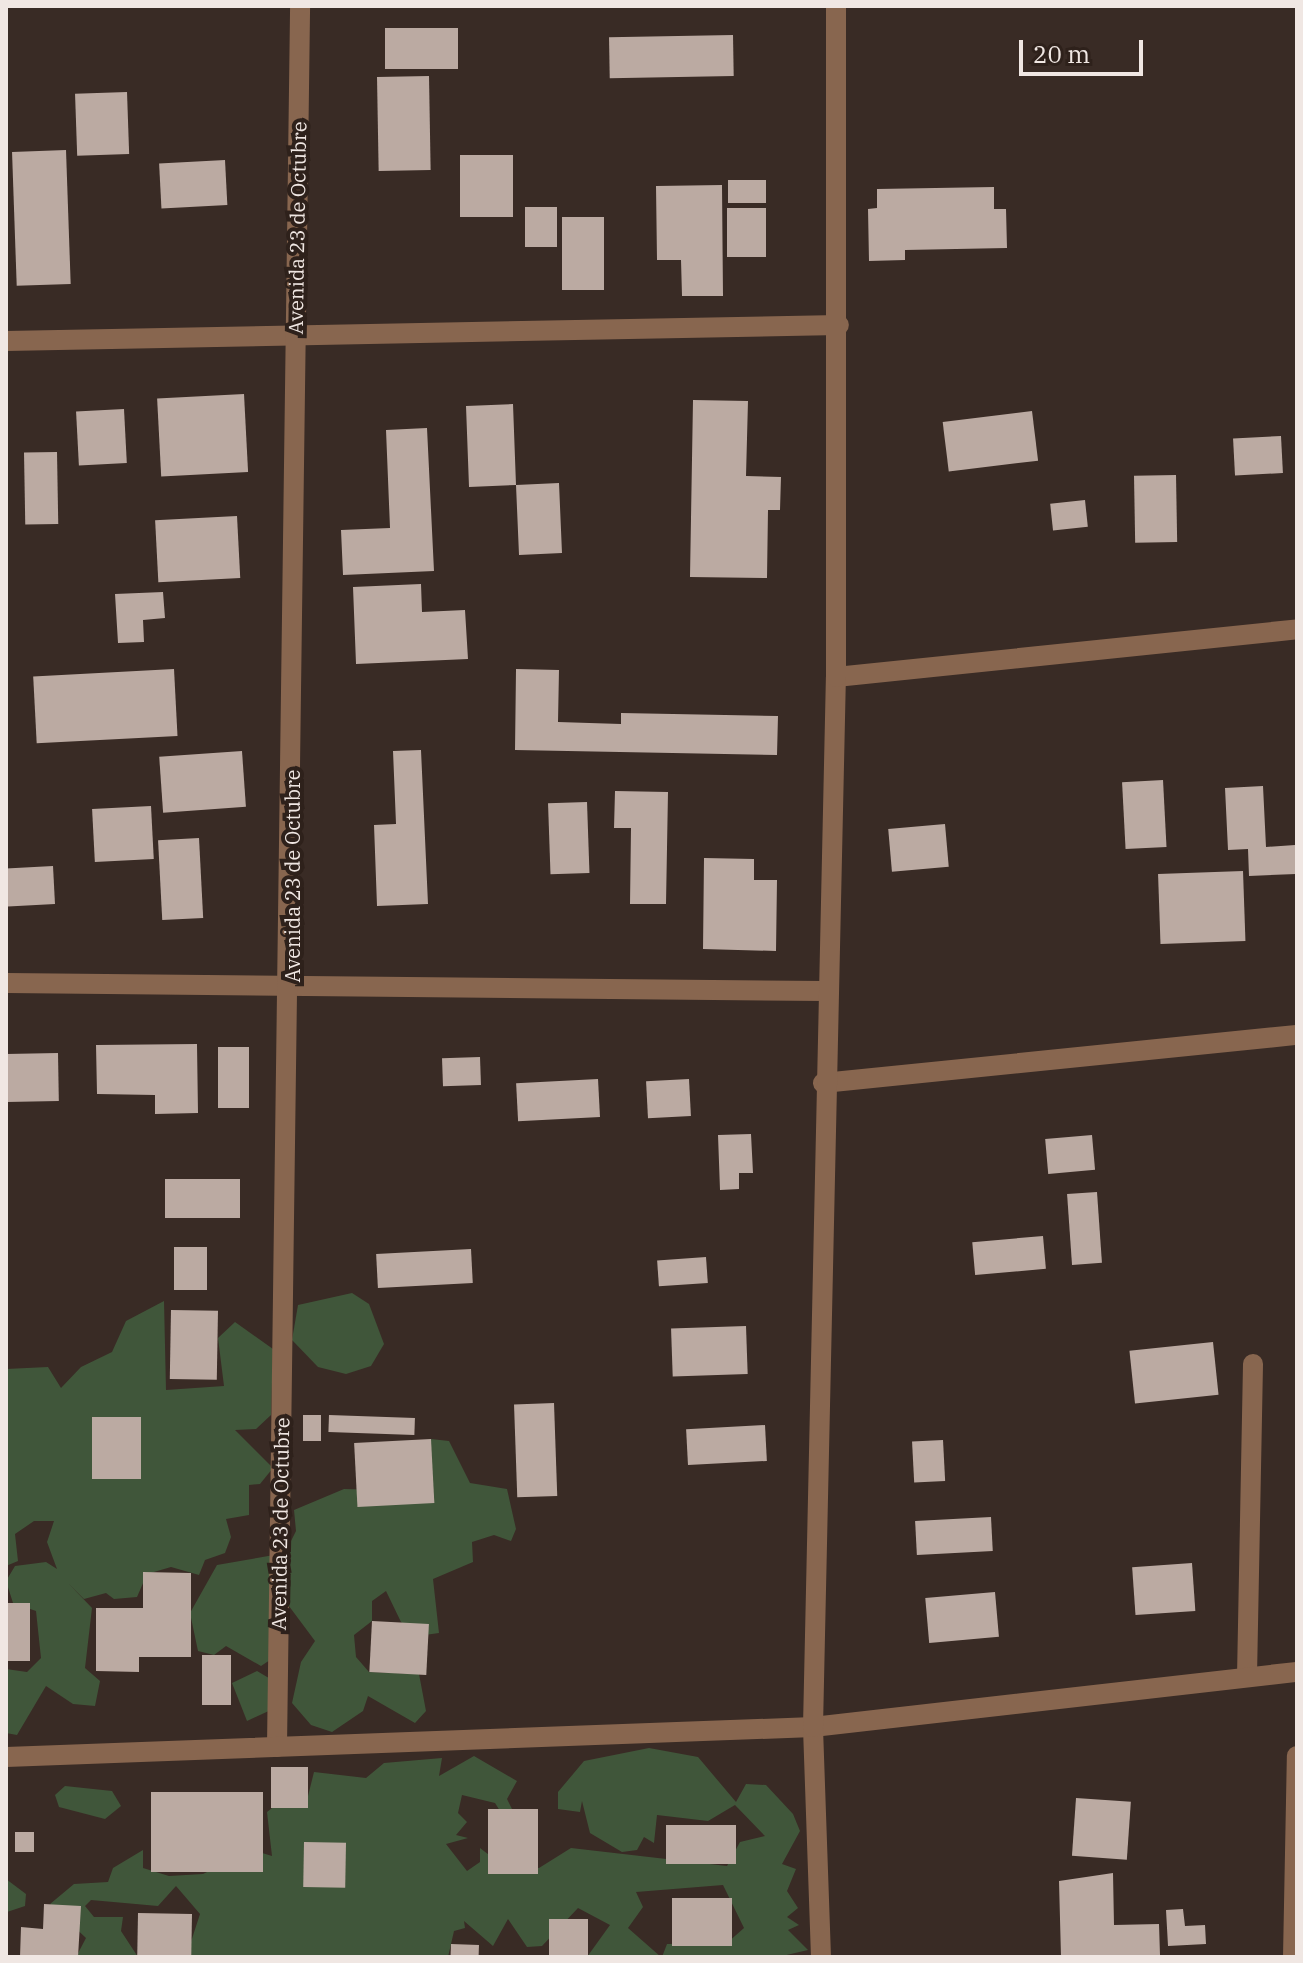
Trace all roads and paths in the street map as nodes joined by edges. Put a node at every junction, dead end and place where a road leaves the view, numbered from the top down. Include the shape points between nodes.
1 (300, 6) edge
2 (836, 6) edge
3 (839, 325) junction
4 (296, 336) junction
5 (6, 341) edge
6 (1297, 629) edge
7 (836, 677) junction
8 (6, 983) edge
9 (292, 985) junction
10 (825, 991) junction
11 (1297, 1035) edge
12 (823, 1083) junction
13 (1253, 1364) dead end
14 (1297, 1672) edge
15 (1247, 1677) junction
16 (813, 1727) junction
17 (277, 1747) junction
18 (1297, 1756) edge
19 (6, 1757) edge
20 (821, 1957) edge
21 (1293, 1957) edge

1 - 4 street, Avenida 23 de Octubre
2 - 3 street
3 - 4 street
3 - 7 street
4 - 5 street
4 - 9 street, Avenida 23 de Octubre
6 - 7 street
7 - 10 street
8 - 9 street
9 - 10 street
9 - 17 street, Avenida 23 de Octubre
10 - 12 street
11 - 12 street
12 - 16 street
13 - 15 street
14 - 15 street
15 - 16 street
16 - 17 street
16 - 20 street
17 - 19 street
18 - 21 street

